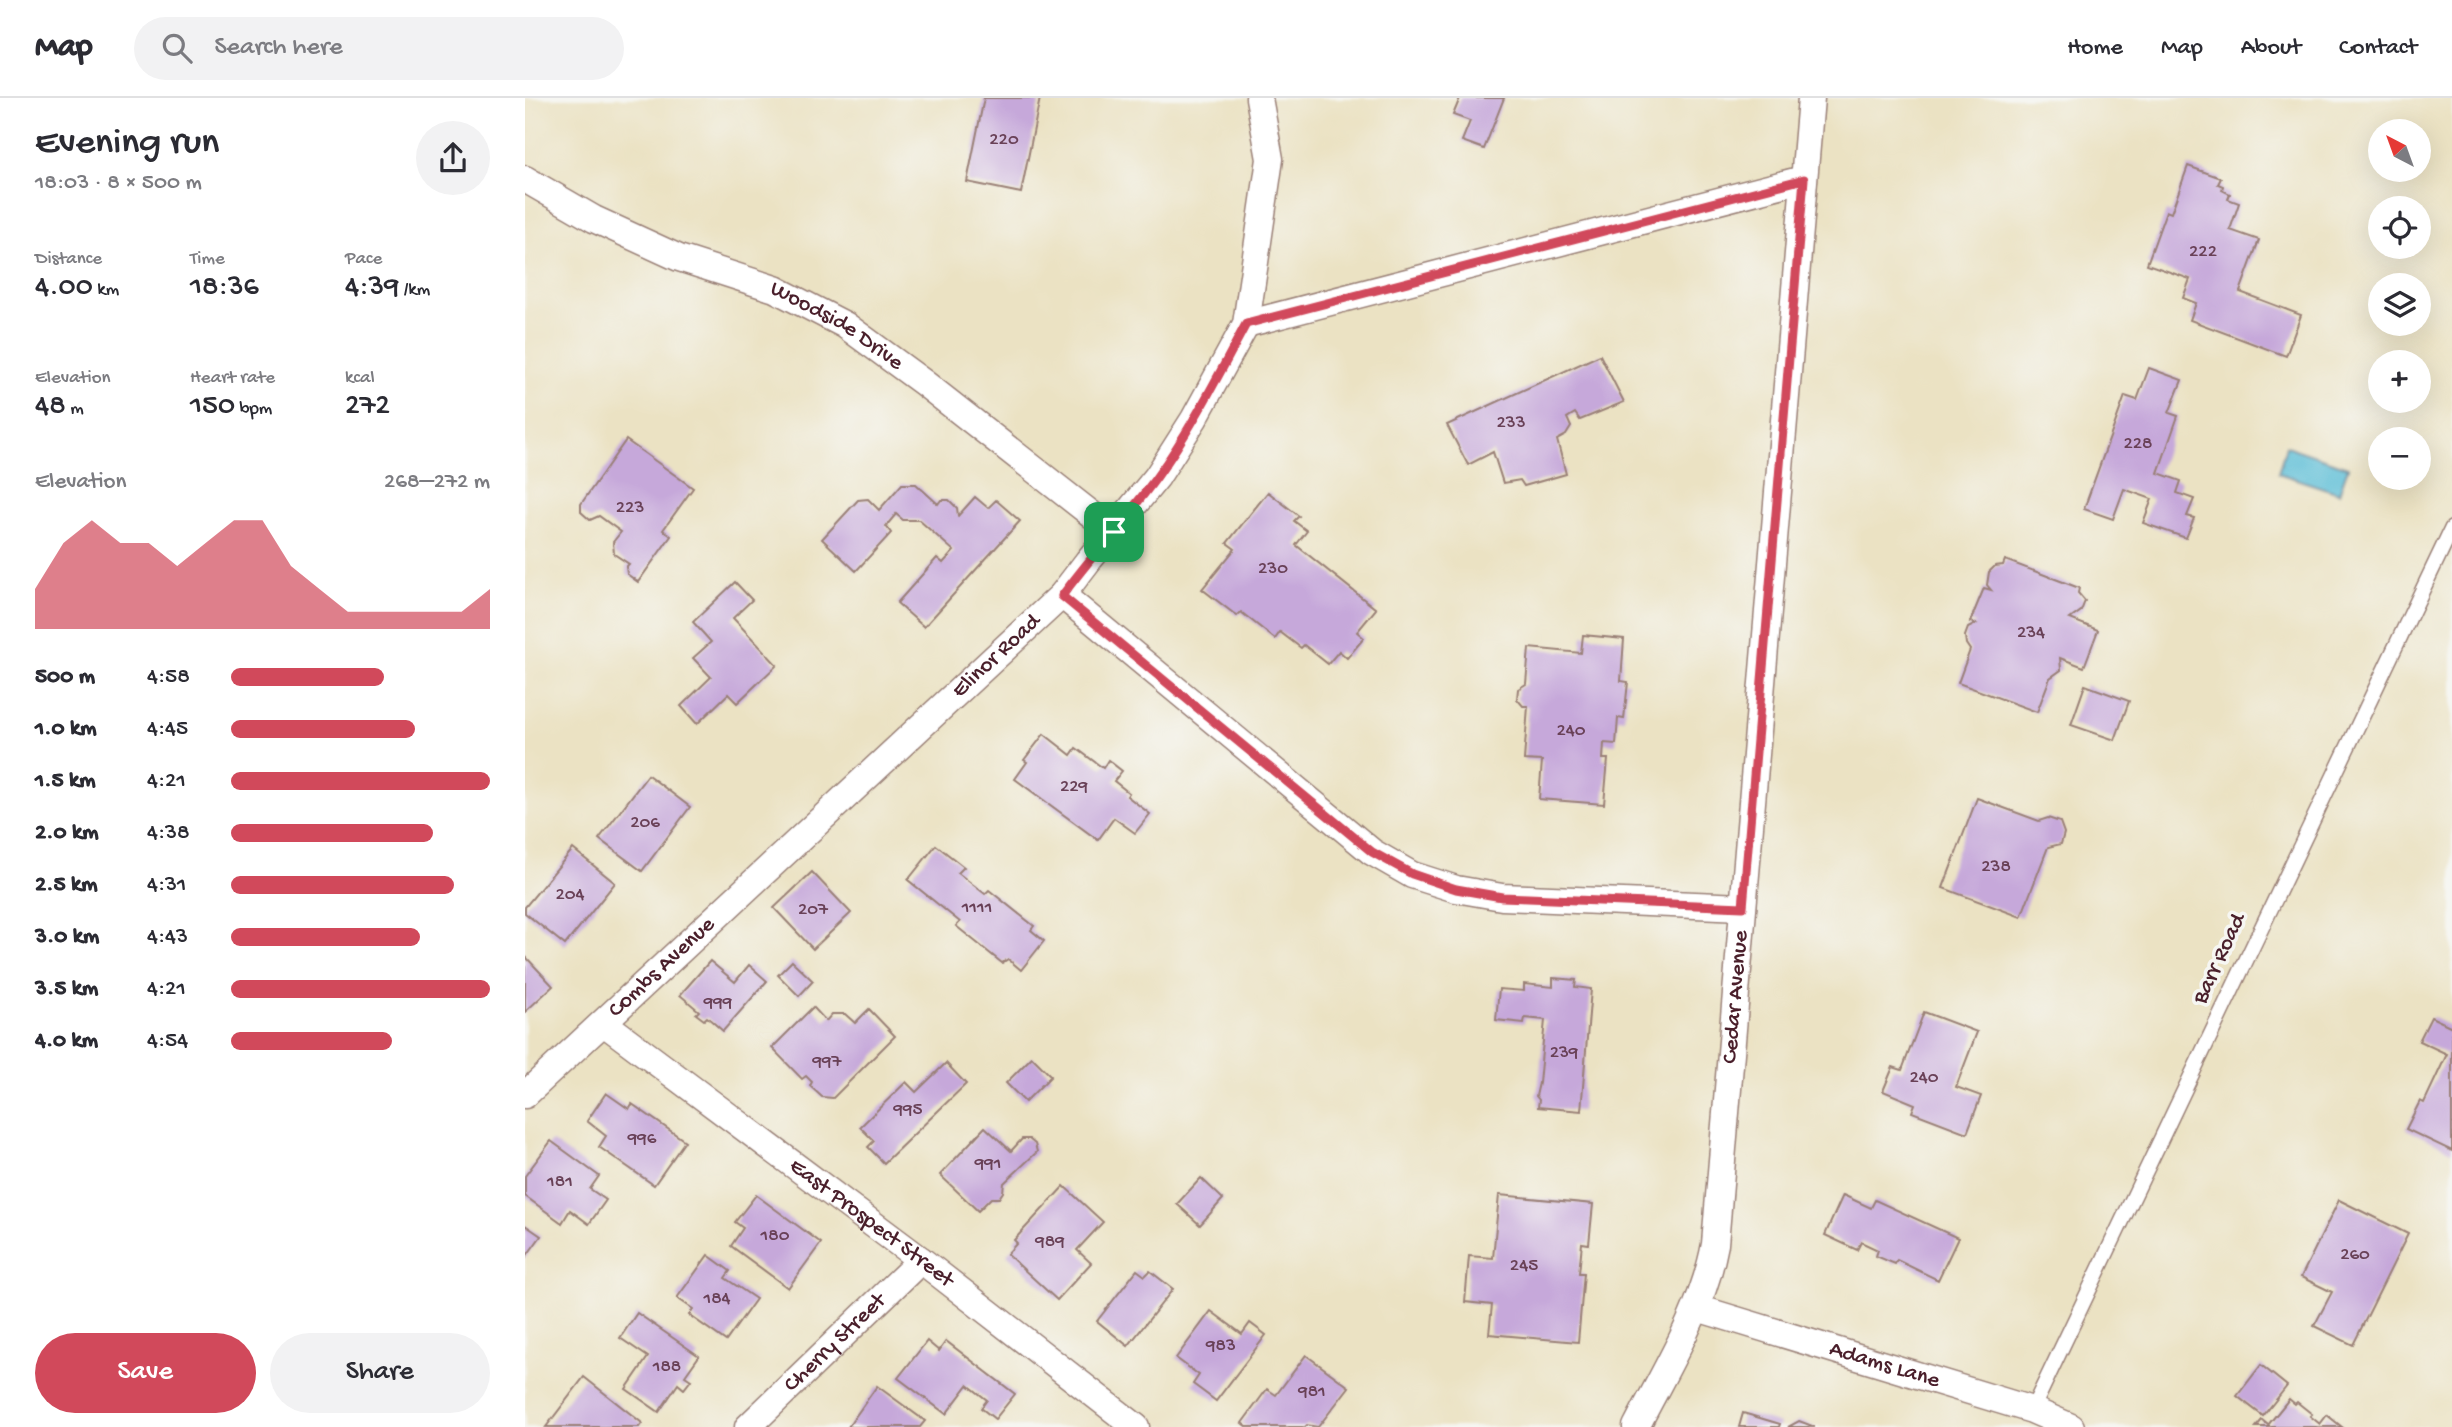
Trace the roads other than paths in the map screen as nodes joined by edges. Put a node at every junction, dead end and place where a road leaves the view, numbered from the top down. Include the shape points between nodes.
1 (1259, 98) edge
2 (1811, 98) edge
3 (525, 179) edge
4 (1804, 179) junction
5 (1246, 324) junction
6 (2452, 528) edge
7 (1114, 532) junction
8 (1062, 596) junction
9 (800, 840) joint
10 (1743, 907) junction
11 (604, 1023) junction
12 (525, 1095) edge
13 (921, 1261) junction
14 (1697, 1308) junction
15 (2032, 1410) junction
16 (748, 1427) edge
17 (1136, 1427) edge
18 (1636, 1427) edge
19 (2071, 1427) edge

1 - 5 street, Elinor Road via 1270,159
2 - 4 street, Cedar Avenue
3 - 7 street, Woodside Drive via 589,217 667,253 777,290 845,325
4 - 5 street
4 - 10 street, Cedar Avenue
5 - 7 street, Elinor Road via 1194,419
6 - 15 lane, Barr Road
7 - 8 street, Elinor Road
8 - 9 street, Elinor Road
8 - 10 street via 1372,852 1412,874 1456,889 1502,897
9 - 11 street, Combs Avenue
10 - 14 street, Cedar Avenue via 1715,1244
11 - 12 street, Combs Avenue
11 - 13 street, East Prospect Street
13 - 16 street, Cherry Street
13 - 17 street, East Prospect Street
14 - 15 street, Adams Lane
14 - 18 street, Cedar Avenue
15 - 19 street, Adams Lane

